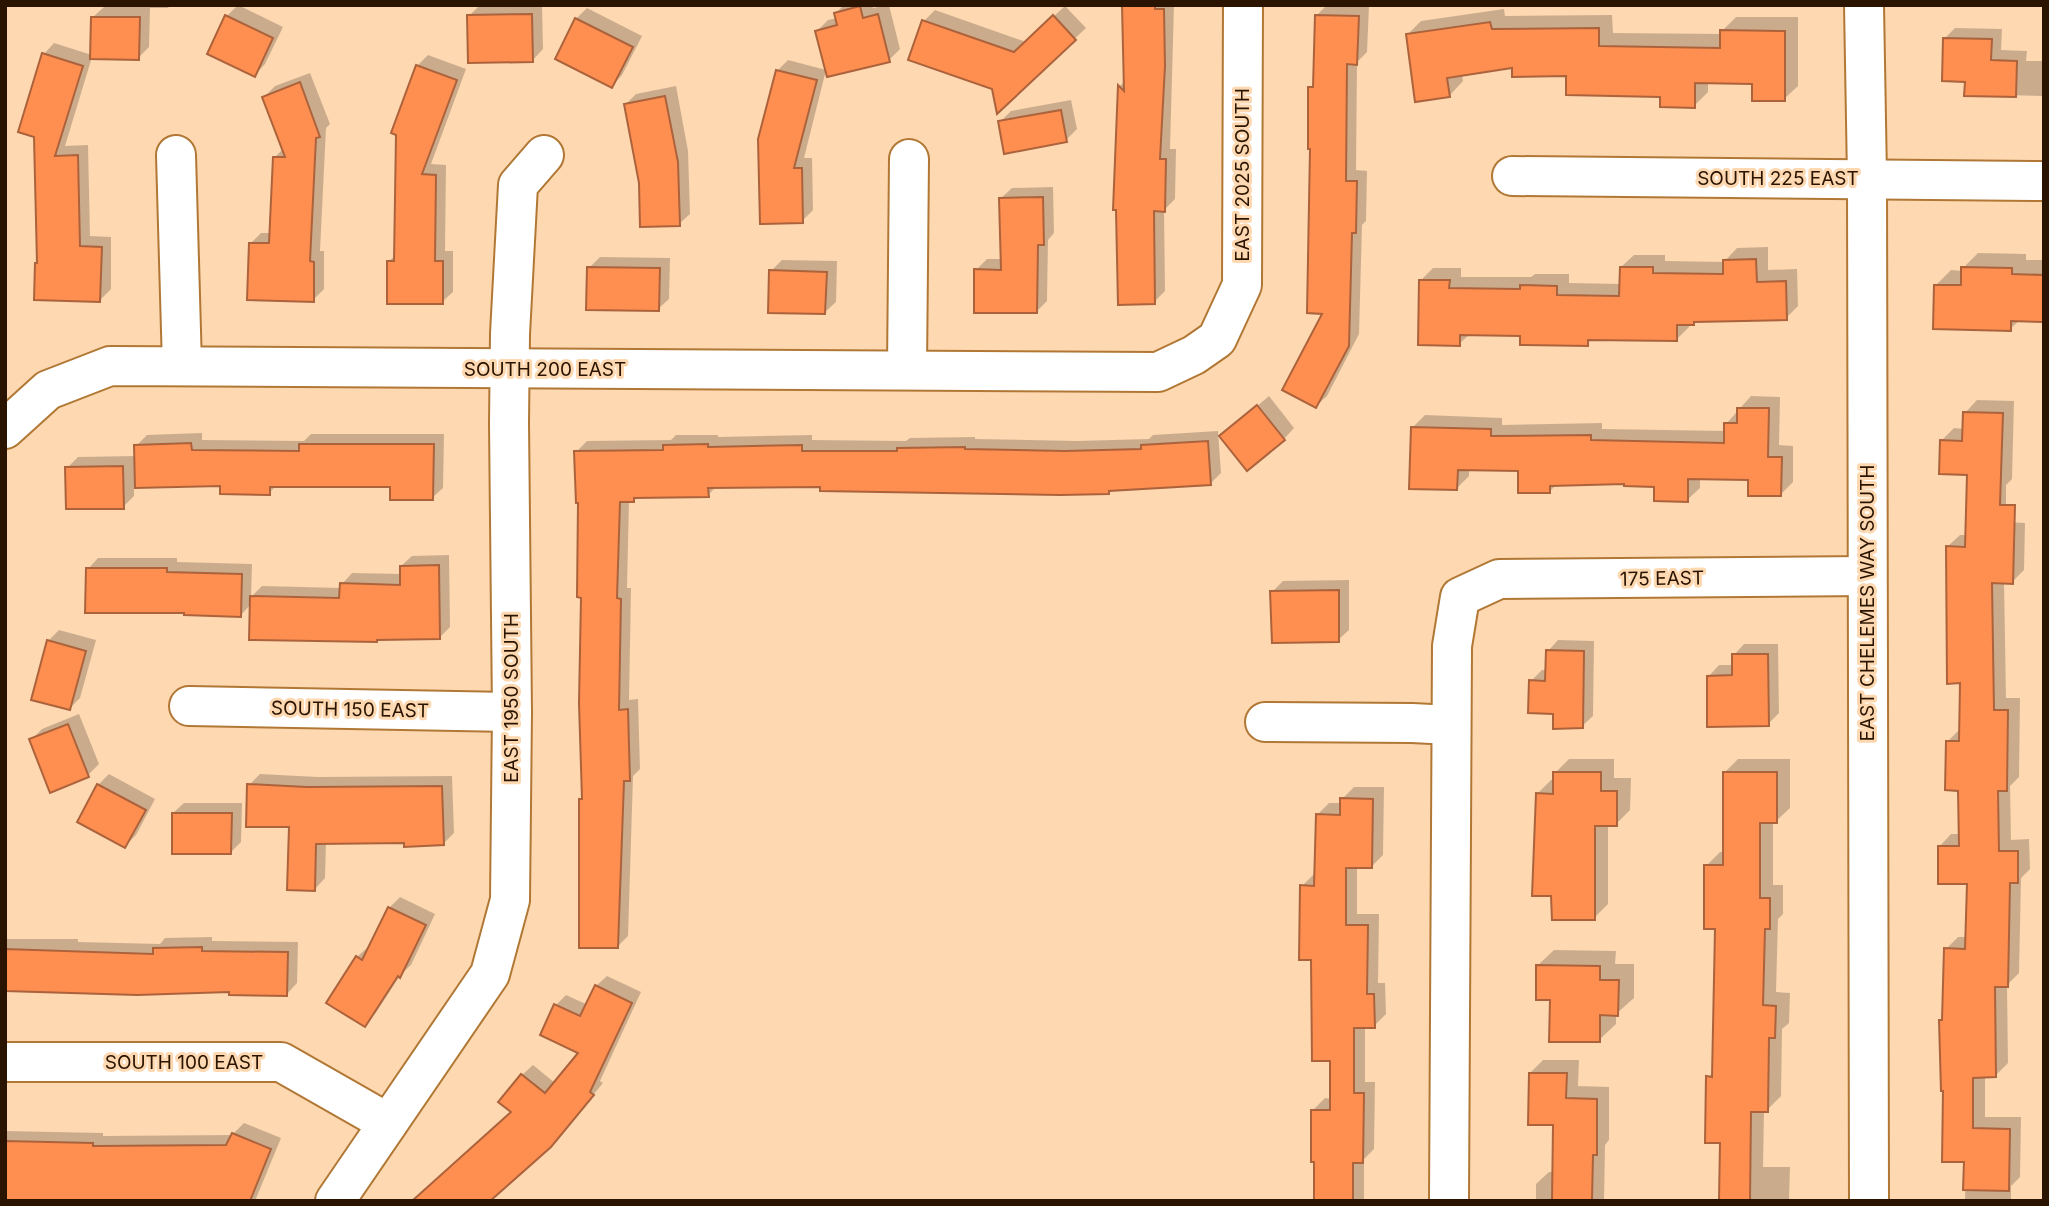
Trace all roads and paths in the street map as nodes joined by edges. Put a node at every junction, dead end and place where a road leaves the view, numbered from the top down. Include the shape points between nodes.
1 (1243, 5) edge
2 (1864, 5) edge
3 (176, 155) dead end
4 (544, 155) dead end
5 (909, 159) dead end
6 (1512, 176) dead end
7 (1867, 178) junction
8 (2044, 181) edge
9 (1217, 339) joint
10 (182, 366) junction
11 (509, 369) junction
12 (907, 370) junction
13 (5, 429) edge
14 (1867, 576) junction
15 (189, 706) dead end
16 (512, 712) junction
17 (1265, 722) dead end
18 (1451, 726) junction
19 (5, 1062) edge
20 (387, 1123) junction
21 (335, 1201) edge
22 (1449, 1201) edge
23 (1869, 1201) edge

1 - 9 street, EAST 2025 SOUTH via 1241,285
2 - 7 street, EAST CHELEMES WAY SOUTH
3 - 10 street
4 - 11 street, EAST 1950 SOUTH via 518,185
5 - 12 street
6 - 7 street, SOUTH 225 EAST
7 - 8 street, SOUTH 225 EAST
7 - 14 street, EAST CHELEMES WAY SOUTH
9 - 12 street, SOUTH 200 EAST via 1158,372
10 - 11 street, SOUTH 200 EAST
10 - 13 street, SOUTH 200 EAST via 110,366 48,390
11 - 12 street, SOUTH 200 EAST
11 - 16 street, EAST 1950 SOUTH
14 - 18 street, 175 EAST via 1499,579 1460,597 1452,646
14 - 23 street, EAST CHELEMES WAY SOUTH
15 - 16 street, SOUTH 150 EAST
16 - 20 street, EAST 1950 SOUTH via 510,900 490,974
17 - 18 street
18 - 22 street
19 - 20 street, SOUTH 100 EAST via 281,1062
20 - 21 street, EAST 1950 SOUTH

